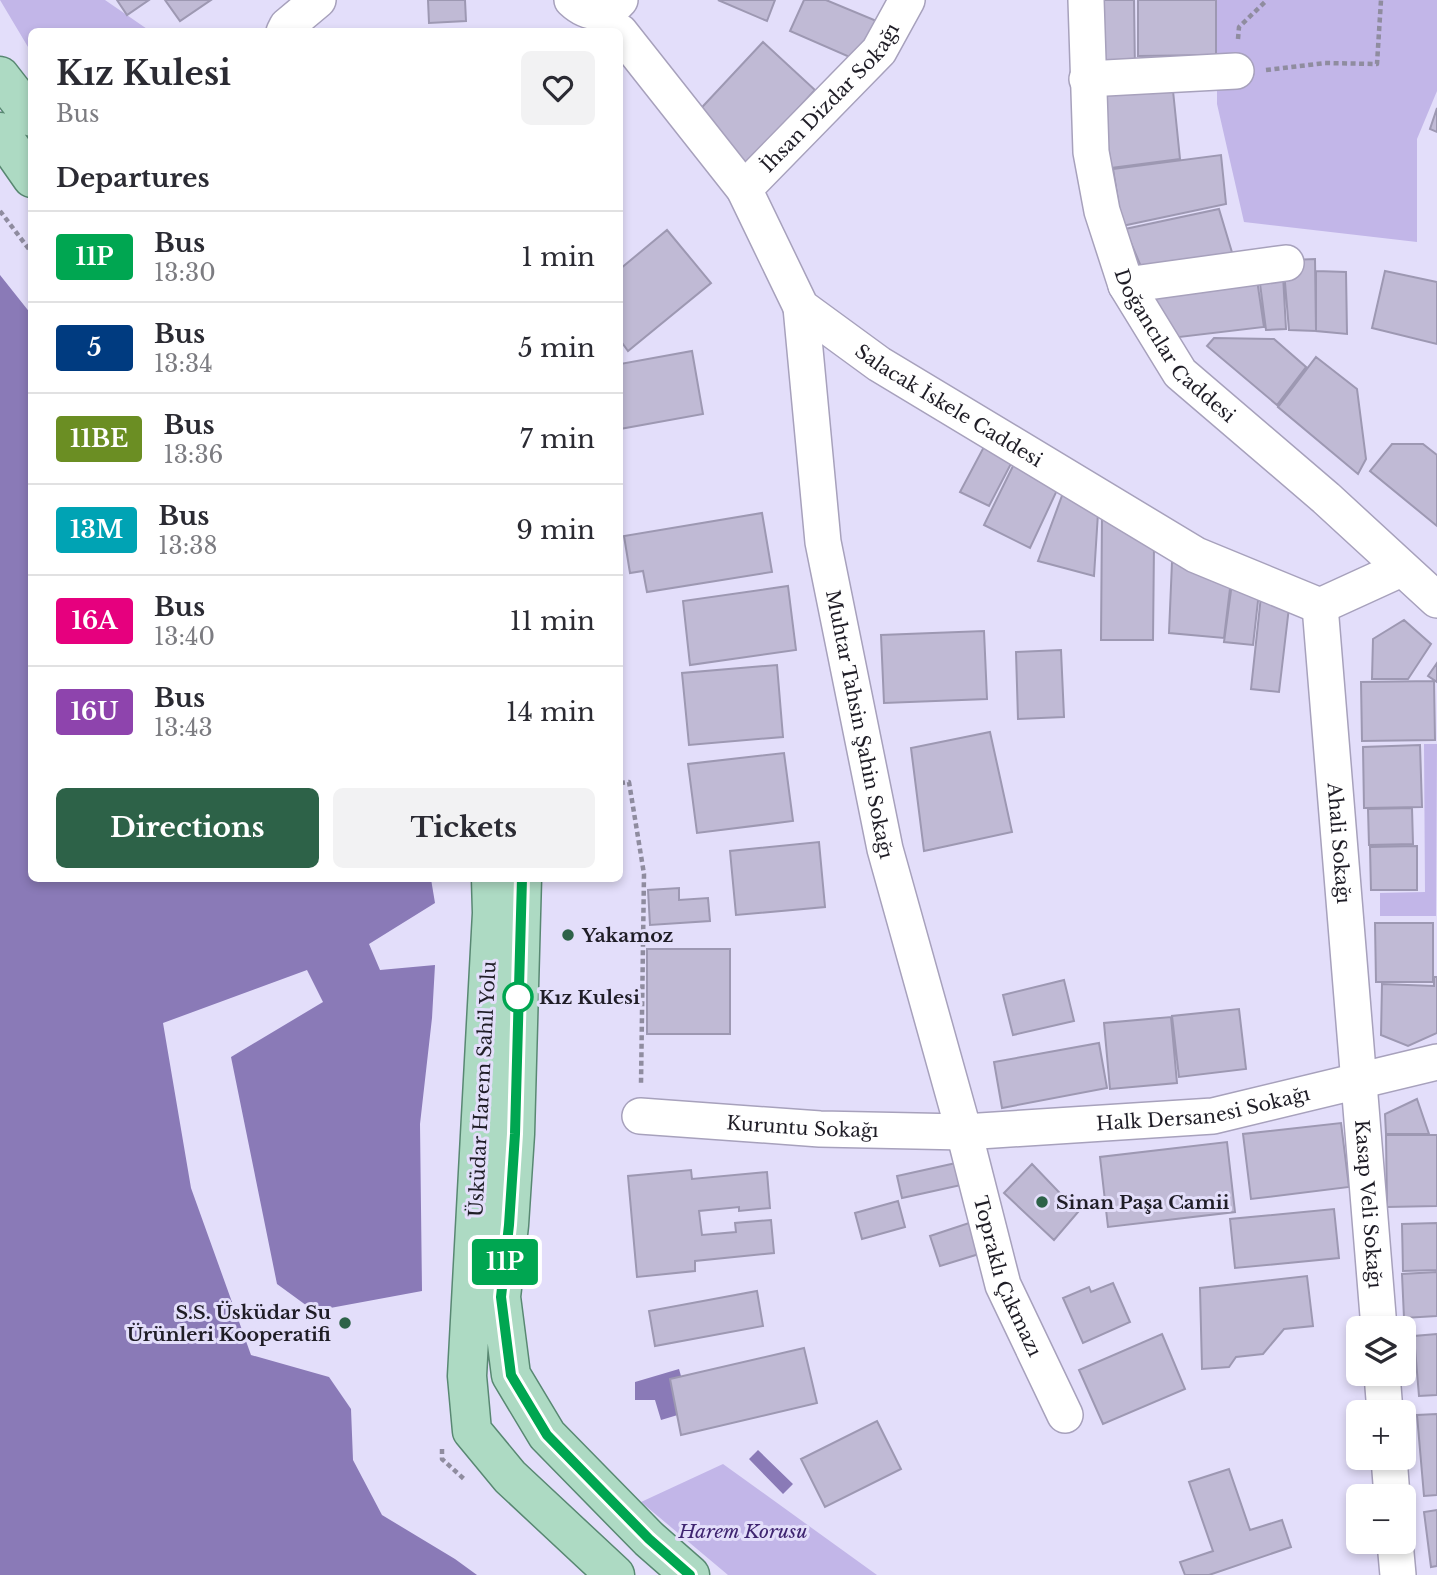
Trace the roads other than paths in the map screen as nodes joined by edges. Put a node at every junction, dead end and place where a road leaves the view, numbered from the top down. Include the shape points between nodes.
1 (318, 0) edge
2 (907, 0) edge
3 (1086, 0) edge
4 (281, 19) edge
5 (623, 35) edge
6 (1236, 71) road end
7 (0, 76) edge
8 (1087, 79) junction
9 (28, 112) edge
10 (0, 132) edge
11 (28, 172) edge
12 (744, 189) junction
13 (1286, 263) dead end
14 (1126, 285) junction
15 (801, 307) junction
16 (1401, 569) junction
17 (1437, 600) edge
18 (1320, 606) junction
19 (491, 882) edge
20 (522, 882) edge
21 (1437, 1062) edge
22 (1359, 1081) junction
23 (640, 1116) road end
24 (964, 1132) junction
25 (1378, 1316) edge
26 (1065, 1415) dead end
27 (1396, 1554) edge
28 (615, 1575) edge
29 (690, 1575) edge
30 (1398, 1575) edge

1 - 4 street
2 - 12 street, İhsan Dizdar Sokağı via 879,51
3 - 8 street, Doğancılar Caddesi
5 - 12 street, Salacak İskele Caddesi
6 - 8 street
7 - 9 main road
8 - 14 street, Doğancılar Caddesi via 1091,152 1102,211
10 - 11 main road
12 - 15 street, Salacak İskele Caddesi
13 - 14 street
14 - 16 street, Doğancılar Caddesi via 1180,373
15 - 18 street, Salacak İskele Caddesi via 878,364 1196,555
15 - 24 street, Muhtar Tahsin Şahin Sokağı via 829,569 885,849
16 - 17 street, Doğancılar Caddesi
16 - 18 street
18 - 22 street, Ahali Sokağı
19 - 28 main road, Üsküdar Harem Sahil Yolu via 467,1376 472,1431 510,1478
20 - 29 main road, Üsküdar Harem Sahil Yolu via 515,1134 501,1297 511,1375 547,1435
21 - 22 street, Halk Dersanesi Sokağı
22 - 24 street, Halk Dersanesi Sokağı via 1213,1116
22 - 25 street, Kasap Veli Sokağı
23 - 24 street, Kuruntu Sokağı via 820,1129
24 - 26 street, Topraklı Çıkmazı via 1003,1285
27 - 30 street

